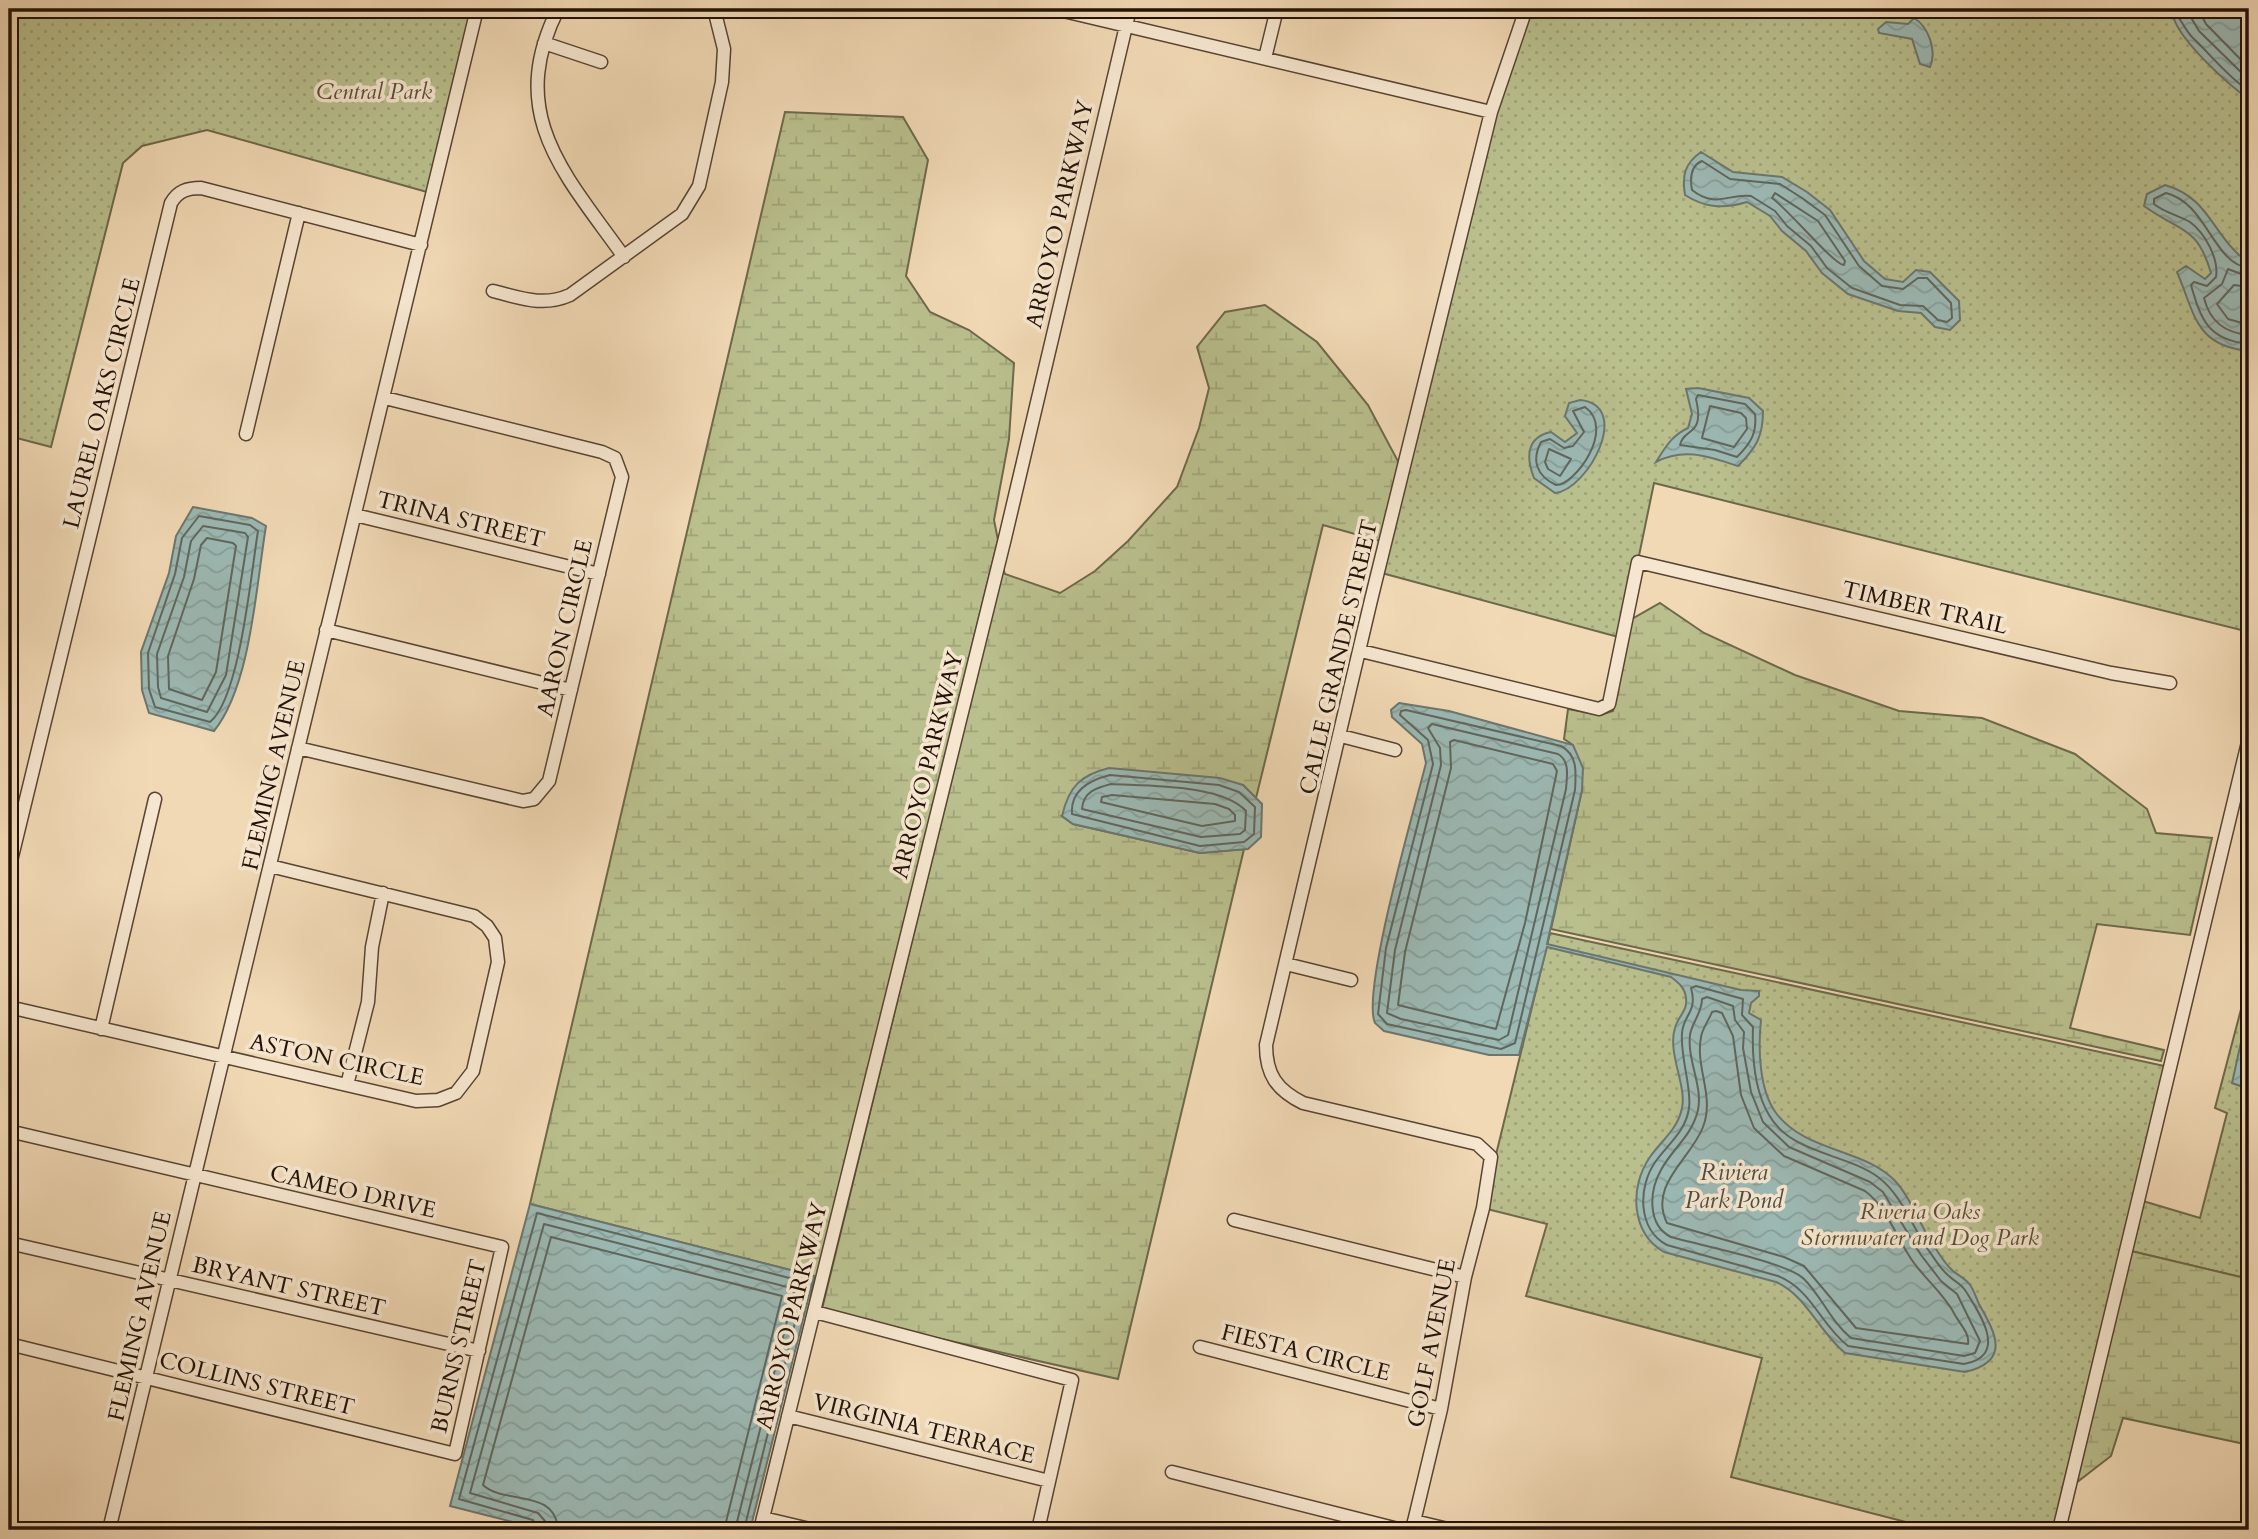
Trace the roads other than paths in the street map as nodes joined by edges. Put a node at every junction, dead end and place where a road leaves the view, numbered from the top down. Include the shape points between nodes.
1 (477, 9) edge
2 (558, 9) edge
3 (714, 9) edge
4 (1055, 9) edge
5 (1129, 9) edge
6 (1277, 9) edge
7 (1526, 9) edge
8 (1126, 25) junction
9 (544, 43) junction
10 (1265, 58) junction
11 (601, 62) dead end
12 (1491, 112) junction
13 (299, 214) junction
14 (421, 245) junction
15 (624, 257) junction
16 (493, 290) dead end
17 (385, 398) junction
18 (246, 434) dead end
19 (355, 515) junction
20 (599, 574) junction
21 (326, 630) junction
22 (1361, 651) junction
23 (2170, 683) dead end
24 (571, 690) junction
25 (1342, 736) junction
26 (2249, 738) edge
27 (298, 748) junction
28 (1395, 750) dead end
29 (155, 799) dead end
30 (270, 866) junction
31 (9, 869) edge
32 (383, 893) junction
33 (1286, 964) junction
34 (1351, 981) dead end
35 (9, 1007) edge
36 (100, 1029) junction
37 (222, 1059) junction
38 (347, 1085) junction
39 (9, 1130) edge
40 (1492, 1165) joint
41 (194, 1175) junction
42 (1234, 1220) dead end
43 (9, 1243) edge
44 (502, 1247) joint
45 (1465, 1277) junction
46 (168, 1281) junction
47 (815, 1312) junction
48 (9, 1344) edge
49 (1200, 1347) dead end
50 (479, 1351) junction
51 (146, 1377) junction
52 (1441, 1409) junction
53 (788, 1416) junction
54 (455, 1454) joint
55 (1172, 1472) dead end
56 (1049, 1481) junction
57 (761, 1524) edge
58 (1413, 1526) edge
59 (109, 1530) edge
60 (814, 1530) edge
61 (1038, 1530) edge
62 (1402, 1530) edge
63 (1452, 1530) edge
64 (2059, 1530) edge

1 - 14 street, FLEMING AVENUE
2 - 9 street
3 - 15 street via 724,49 722,82 699,186 682,214
4 - 8 street
5 - 8 street, ARROYO PARKWAY
6 - 10 street
7 - 12 street, CALLE GRANDE STREET
8 - 10 street
8 - 47 street, ARROYO PARKWAY
9 - 11 street
9 - 15 street via 536,99 547,141
10 - 12 street
12 - 22 street, CALLE GRANDE STREET
13 - 14 street, LAUREL OAKS CIRCLE
13 - 18 street
13 - 31 street, LAUREL OAKS CIRCLE via 201,188 188,188 171,203
14 - 17 street, FLEMING AVENUE
15 - 16 street via 554,302 533,302
17 - 19 street, FLEMING AVENUE
17 - 20 street, AARON CIRCLE via 615,458 622,477
19 - 20 street, TRINA STREET
19 - 21 street, FLEMING AVENUE
20 - 24 street, AARON CIRCLE
21 - 24 street
21 - 27 street, FLEMING AVENUE
22 - 23 street, TIMBER TRAIL via 1600,709 1609,704 1638,562
22 - 25 street, CALLE GRANDE STREET
24 - 27 street, AARON CIRCLE via 549,781 534,799 523,801
25 - 28 street
25 - 33 street, CALLE GRANDE STREET
26 - 64 street
27 - 30 street, FLEMING AVENUE
29 - 36 street
30 - 32 street, ASTON CIRCLE
30 - 37 street, FLEMING AVENUE
32 - 38 street via 372,947 368,1002
32 - 38 street, ASTON CIRCLE via 474,916 495,938 498,962 473,1070 456,1093 416,1101
33 - 34 street
33 - 40 street, CALLE GRANDE STREET via 1266,1055 1273,1080 1286,1094 1303,1103 1477,1144 1486,1149
35 - 36 street, ASTON CIRCLE
36 - 37 street, ASTON CIRCLE
37 - 38 street, ASTON CIRCLE via 237,1058
37 - 41 street, FLEMING AVENUE
39 - 41 street, CAMEO DRIVE
40 - 45 street, GOLF AVENUE
41 - 44 street, CAMEO DRIVE
41 - 46 street, FLEMING AVENUE
42 - 45 street
43 - 46 street, BRYANT STREET
44 - 50 street, BURNS STREET
45 - 52 street, GOLF AVENUE
46 - 50 street, BRYANT STREET
46 - 51 street, FLEMING AVENUE
47 - 53 street, ARROYO PARKWAY
47 - 56 street via 1072,1380
48 - 51 street, COLLINS STREET
49 - 52 street, FIESTA CIRCLE
50 - 54 street, BURNS STREET
51 - 54 street, COLLINS STREET
51 - 59 street, FLEMING AVENUE
52 - 58 street, GOLF AVENUE
53 - 56 street, VIRGINIA TERRACE
53 - 57 street, ARROYO PARKWAY
55 - 62 street
56 - 61 street
57 - 60 street
58 - 63 street

